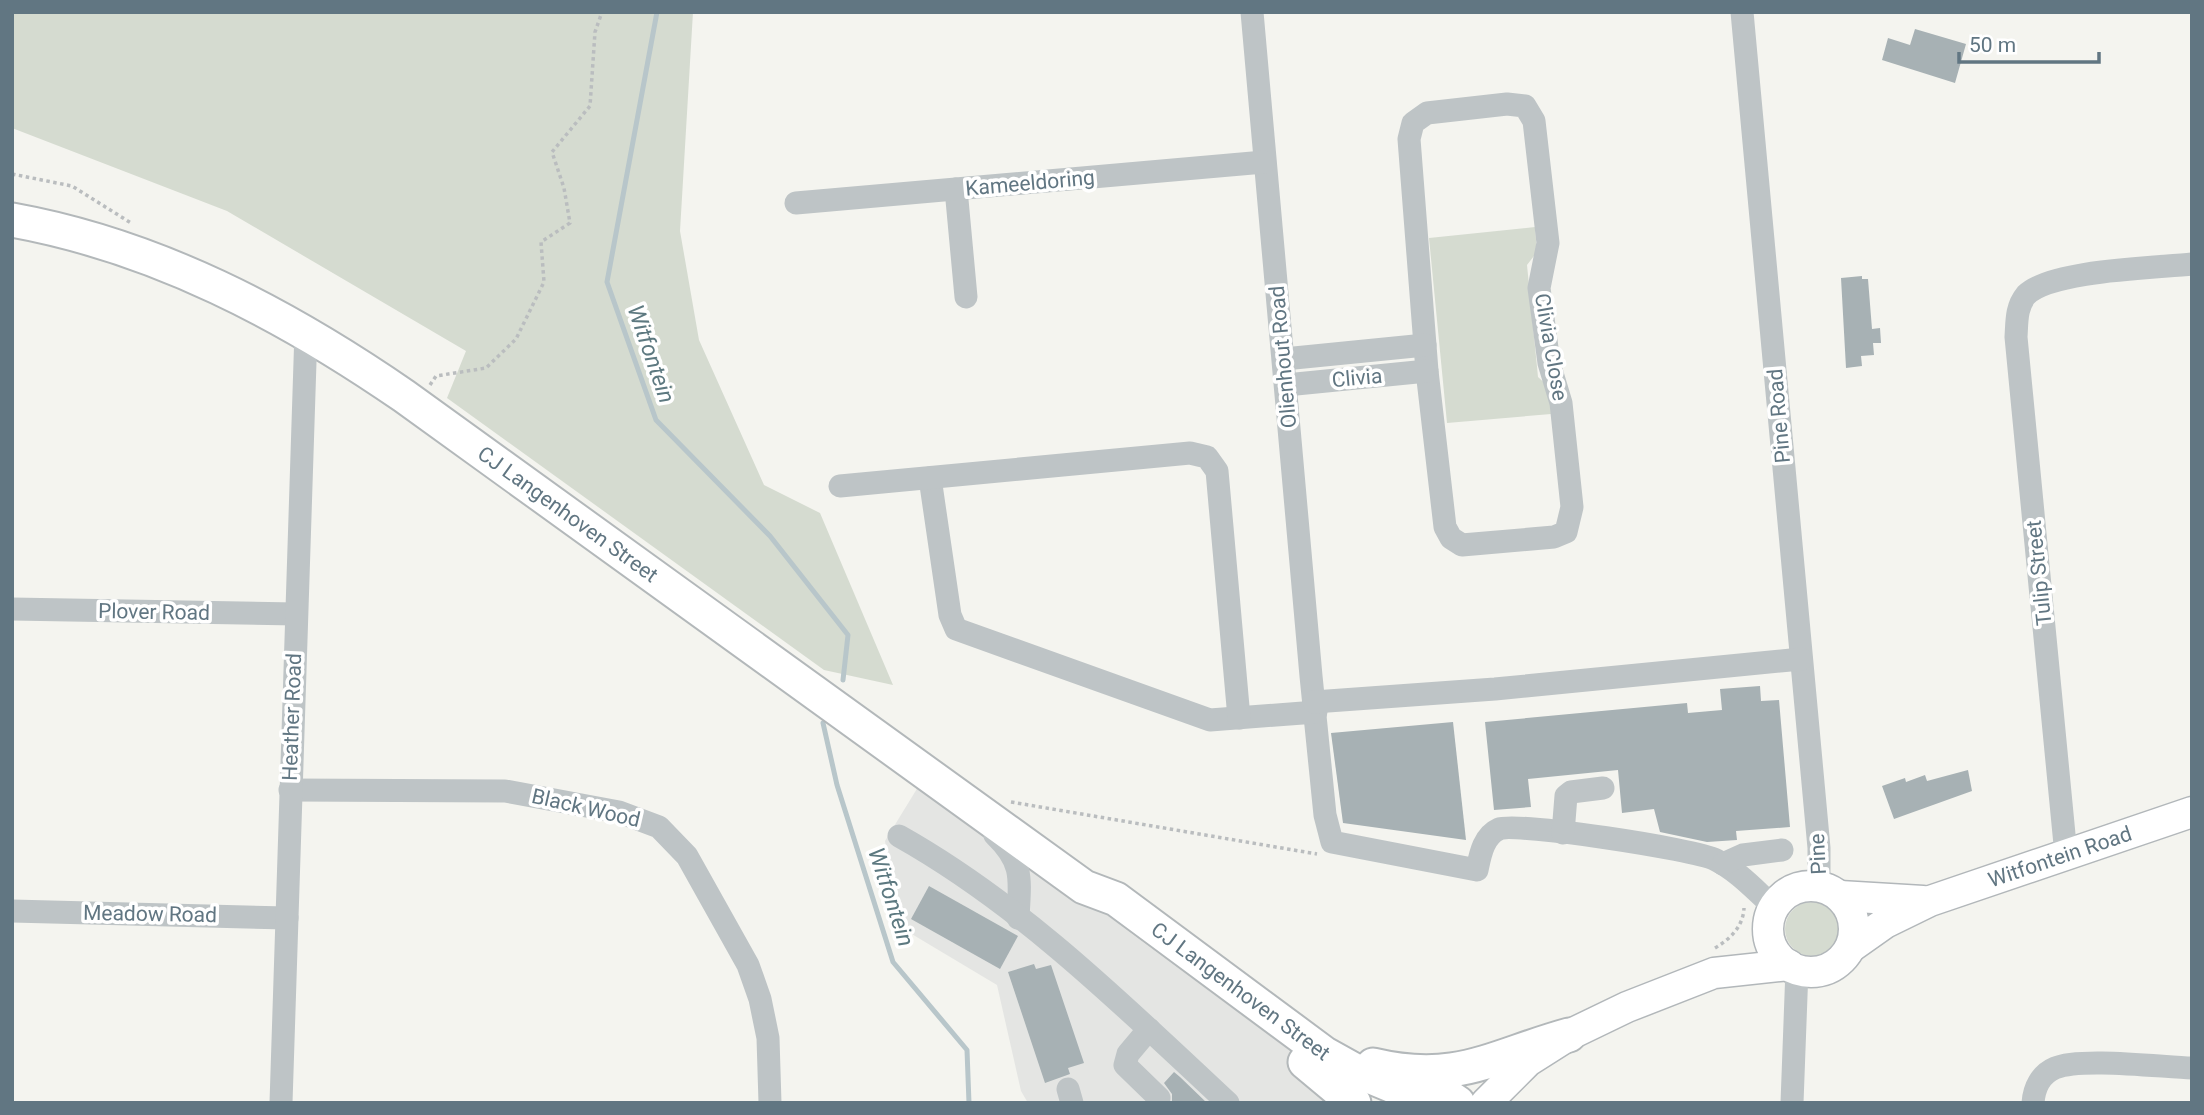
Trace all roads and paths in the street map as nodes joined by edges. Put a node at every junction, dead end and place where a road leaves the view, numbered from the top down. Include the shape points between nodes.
1 (602, 12) edge
2 (1252, 12) edge
3 (1742, 12) edge
4 (1264, 162) junction
5 (12, 174) edge
6 (956, 189) junction
7 (796, 203) dead end
8 (12, 220) edge
9 (137, 226) dead end
10 (2192, 264) edge
11 (966, 297) dead end
12 (306, 331) junction
13 (1425, 345) junction
14 (1284, 359) junction
15 (1427, 371) junction
16 (420, 377) dead end
17 (430, 385) junction
18 (1286, 385) junction
19 (440, 392) dead end
20 (930, 478) junction
21 (840, 486) dead end
22 (12, 609) edge
23 (296, 614) junction
24 (1801, 659) junction
25 (1315, 707) junction
26 (1239, 718) junction
27 (940, 783) junction
28 (1603, 788) dead end
29 (289, 790) junction
30 (1012, 810) dead end
31 (2192, 812) edge
32 (1816, 821) joint
33 (1563, 833) junction
34 (899, 836) dead end
35 (1782, 850) dead end
36 (1319, 854) dead end
37 (2066, 855) junction
38 (1723, 864) junction
39 (1084, 887) junction
40 (1830, 892) junction
41 (1744, 900) dead end
42 (1930, 901) junction
43 (12, 911) edge
44 (1771, 915) junction
45 (287, 918) junction
46 (1018, 918) junction
47 (1851, 947) junction
48 (1709, 963) junction
49 (1793, 967) junction
50 (1284, 1025) junction
51 (1149, 1029) junction
52 (1569, 1035) junction
53 (1528, 1061) junction
54 (2192, 1068) edge
55 (1391, 1096) edge
56 (1450, 1097) edge
57 (1159, 1098) dead end
58 (281, 1103) edge
59 (770, 1103) edge
60 (1228, 1103) edge
61 (1354, 1103) edge
62 (1486, 1103) edge
63 (1792, 1103) edge
64 (2033, 1103) edge

1 - 17 path via 595,32 590,106 552,152 570,223 541,242 544,282 516,339 486,368 436,376
2 - 4 street, Olienhout Road
3 - 24 street, Pine Road
4 - 6 street, Kameeldoring
4 - 14 street, Olienhout Road
5 - 9 path via 72,186
6 - 7 street, Kameeldoring
6 - 11 street
8 - 12 highway, CJ Langenhoven Street via 79,234 153,260
10 - 37 street, Tulip Street via 2054,281 2027,294 2018,310 2016,337
12 - 23 street, Heather Road
12 - 27 highway, CJ Langenhoven Street via 404,396
13 - 14 street, Clivia
13 - 15 street, Clivia Close
13 - 15 street, Clivia Close via 1410,131 1418,116 1427,113 1525,106 1534,121 1547,231 1547,257 1539,288 1549,363 1561,403 1572,507 1566,532 1469,546 1451,538 1445,527
14 - 18 street, Olienhout Road
15 - 18 street, Clivia
16 - 17 path
17 - 19 path
18 - 25 street, Olienhout Road
20 - 21 street
20 - 26 street via 950,615 956,629 1205,719
20 - 26 street via 1190,453 1207,457 1217,471
22 - 23 street, Plover Road
23 - 29 street, Heather Road
24 - 25 street
24 - 32 street, Pine Road
25 - 26 street
25 - 33 street, Olienhout Road via 1325,815 1332,842 1477,870 1483,845 1496,830 1511,826
27 - 39 highway, CJ Langenhoven Street
27 - 46 street via 1014,854
28 - 33 street via 1566,796
29 - 45 street, Heather Road
29 - 59 street, Black Wood via 505,791 619,812 659,827 687,856 748,965 768,1038
30 - 36 path via 1002,803
31 - 37 main road, Witfontein Road
32 - 40 street, Pine
33 - 38 street via 1696,853
34 - 46 street via 972,881
35 - 38 street via 1744,855
37 - 42 main road, Witfontein Road
38 - 44 street
39 - 50 highway, CJ Langenhoven Street via 1116,899
39 - 61 highway, CJ Langenhoven Street via 1105,913 1326,1077
40 - 42 main road, Witfontein Road
40 - 44 main road via 1797,889 1784,896
40 - 47 main road via 1854,925
41 - 48 path via 1743,918 1736,931 1717,948
42 - 47 main road, Witfontein Road via 1873,929
43 - 45 street, Meadow Road
44 - 48 main road
44 - 49 main road via 1772,947
45 - 58 street, Heather Road
46 - 51 street
47 - 49 main road via 1828,969 1809,972
48 - 49 main road
48 - 52 main road
49 - 63 street
50 - 52 highway via 1356,1059 1422,1073 1473,1068
50 - 55 highway, CJ Langenhoven Street
51 - 57 street via 1128,1054 1125,1065
51 - 60 street
52 - 53 main road
53 - 56 main road
53 - 62 main road
54 - 64 street via 2058,1066 2041,1079
55 - 56 highway via 1422,1085

